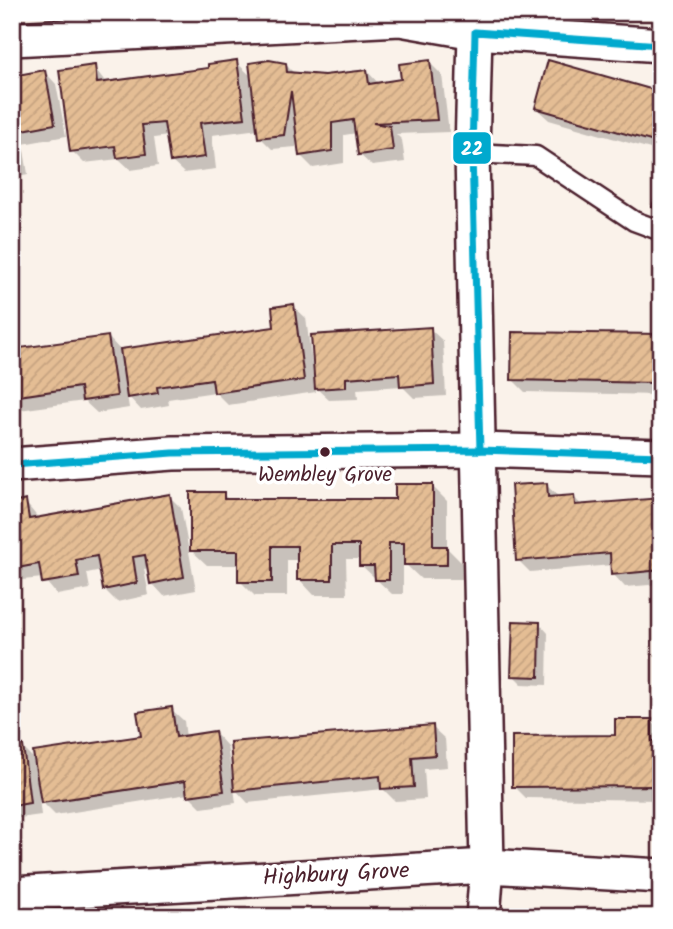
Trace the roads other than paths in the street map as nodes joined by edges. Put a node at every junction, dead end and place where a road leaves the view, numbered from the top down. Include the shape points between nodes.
1 (400, 16) edge
2 (475, 32) junction
3 (12, 39) edge
4 (661, 45) edge
5 (472, 153) junction
6 (661, 231) edge
7 (480, 450) junction
8 (661, 456) edge
9 (12, 465) edge
10 (487, 866) junction
11 (661, 876) edge
12 (12, 894) edge
13 (483, 917) edge

1 - 2 street
1 - 3 street
2 - 4 street
2 - 5 street
5 - 6 lane via 536,156 634,221
5 - 7 street
7 - 8 street
7 - 9 street via 173,453
7 - 10 street
10 - 11 street, Highbury Grove
10 - 12 street, Highbury Grove
10 - 13 street

